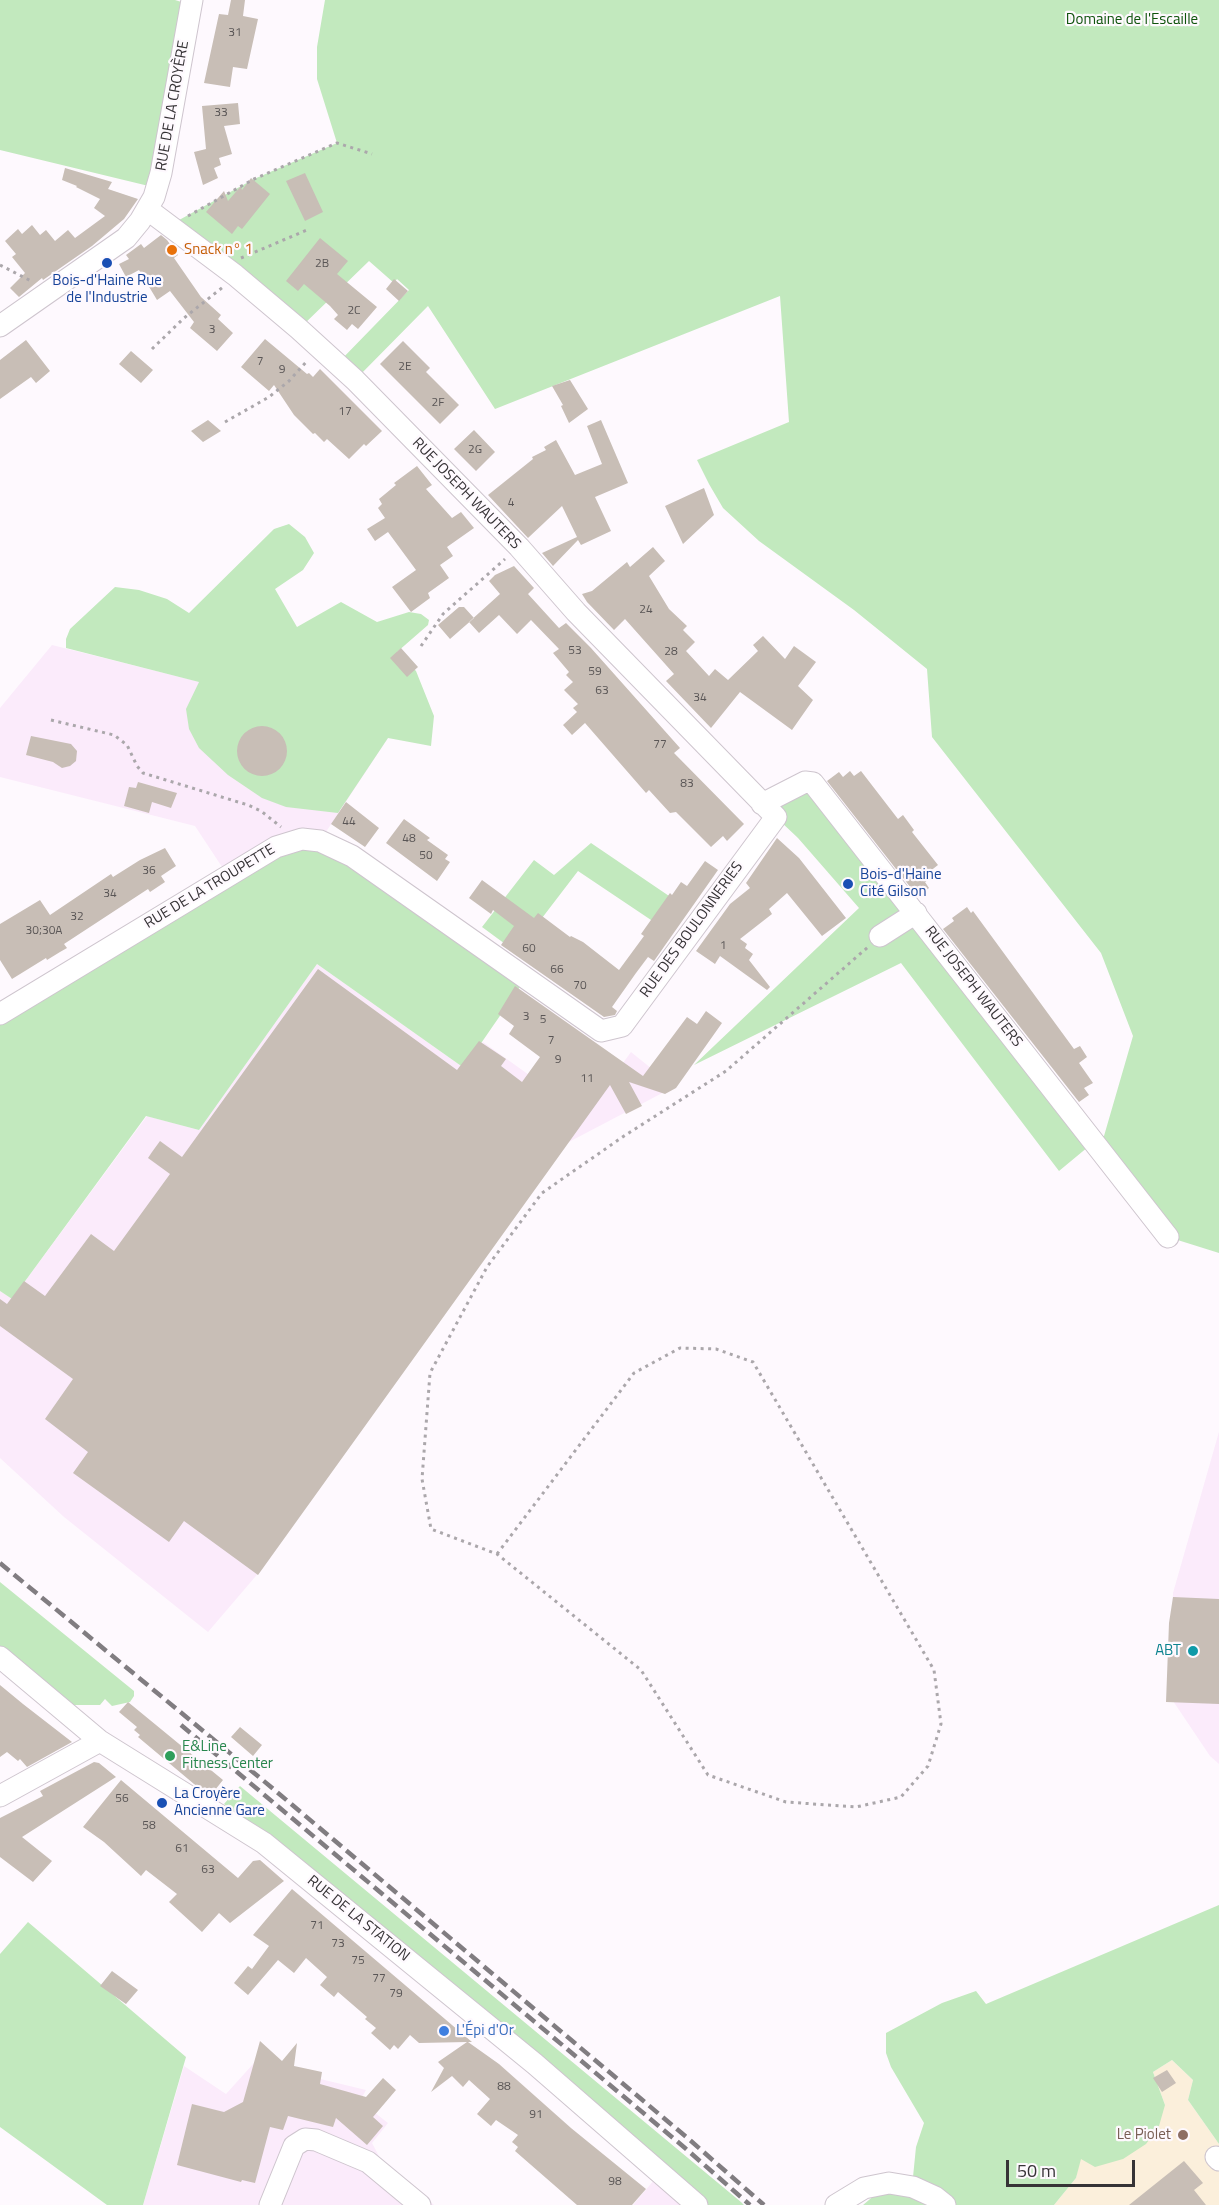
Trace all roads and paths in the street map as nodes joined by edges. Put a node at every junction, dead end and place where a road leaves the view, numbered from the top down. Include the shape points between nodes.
1 (192, 0) edge
2 (372, 154) dead end
3 (147, 209) junction
4 (170, 225) junction
5 (307, 230) dead end
6 (0, 265) edge
7 (229, 270) junction
8 (44, 296) junction
9 (0, 326) edge
10 (320, 348) junction
11 (152, 349) dead end
12 (225, 422) dead end
13 (519, 547) junction
14 (421, 646) dead end
15 (51, 720) dead end
16 (769, 810) junction
17 (295, 841) junction
18 (916, 914) junction
19 (880, 936) joint
20 (0, 1014) edge
21 (601, 1031) joint
22 (1168, 1237) dead end
23 (497, 1554) junction
24 (0, 1657) edge
25 (100, 1741) junction
26 (0, 1796) edge
27 (685, 2201) edge
28 (270, 2205) edge
29 (420, 2205) edge
30 (836, 2205) edge
31 (945, 2205) edge

1 - 3 street, RUE DE LA CROYÈRE via 161,173
2 - 4 path via 337,143 254,179
3 - 4 street, RUE JOSEPH WAUTERS
3 - 8 street, RUE DE LA CROYÈRE via 126,238
4 - 7 street, RUE JOSEPH WAUTERS
5 - 7 path
6 - 8 path via 31,281
7 - 10 street, RUE JOSEPH WAUTERS
7 - 11 path via 227,284
8 - 9 street, RUE DE LA CROYÈRE
10 - 12 path via 269,397
10 - 13 street, RUE JOSEPH WAUTERS
13 - 14 path via 443,614
13 - 16 street, RUE JOSEPH WAUTERS via 576,612
15 - 17 path via 114,735 127,745 143,773 248,805 270,818
16 - 18 street, RUE JOSEPH WAUTERS via 805,782 813,783
16 - 21 street, RUE DES BOULONNERIES via 622,1026
17 - 20 street, RUE DE LA TROUPETTE via 276,847
17 - 21 street, RUE DE LA TROUPETTE via 320,841 352,856
18 - 19 street
18 - 22 street, RUE JOSEPH WAUTERS
19 - 23 path via 726,1071 542,1193 487,1267 430,1372 422,1479 431,1529
23 - 23 path via 640,1670 708,1775 786,1802 856,1807 902,1797 928,1766 941,1724 934,1670 753,1362 716,1349 680,1348 634,1373
24 - 25 street, RUE DE LA STATION
25 - 26 street
25 - 27 street, RUE DE LA STATION via 264,1843 435,1981
28 - 29 street via 294,2146 305,2139 368,2162
30 - 31 street via 864,2188 889,2183 913,2187

